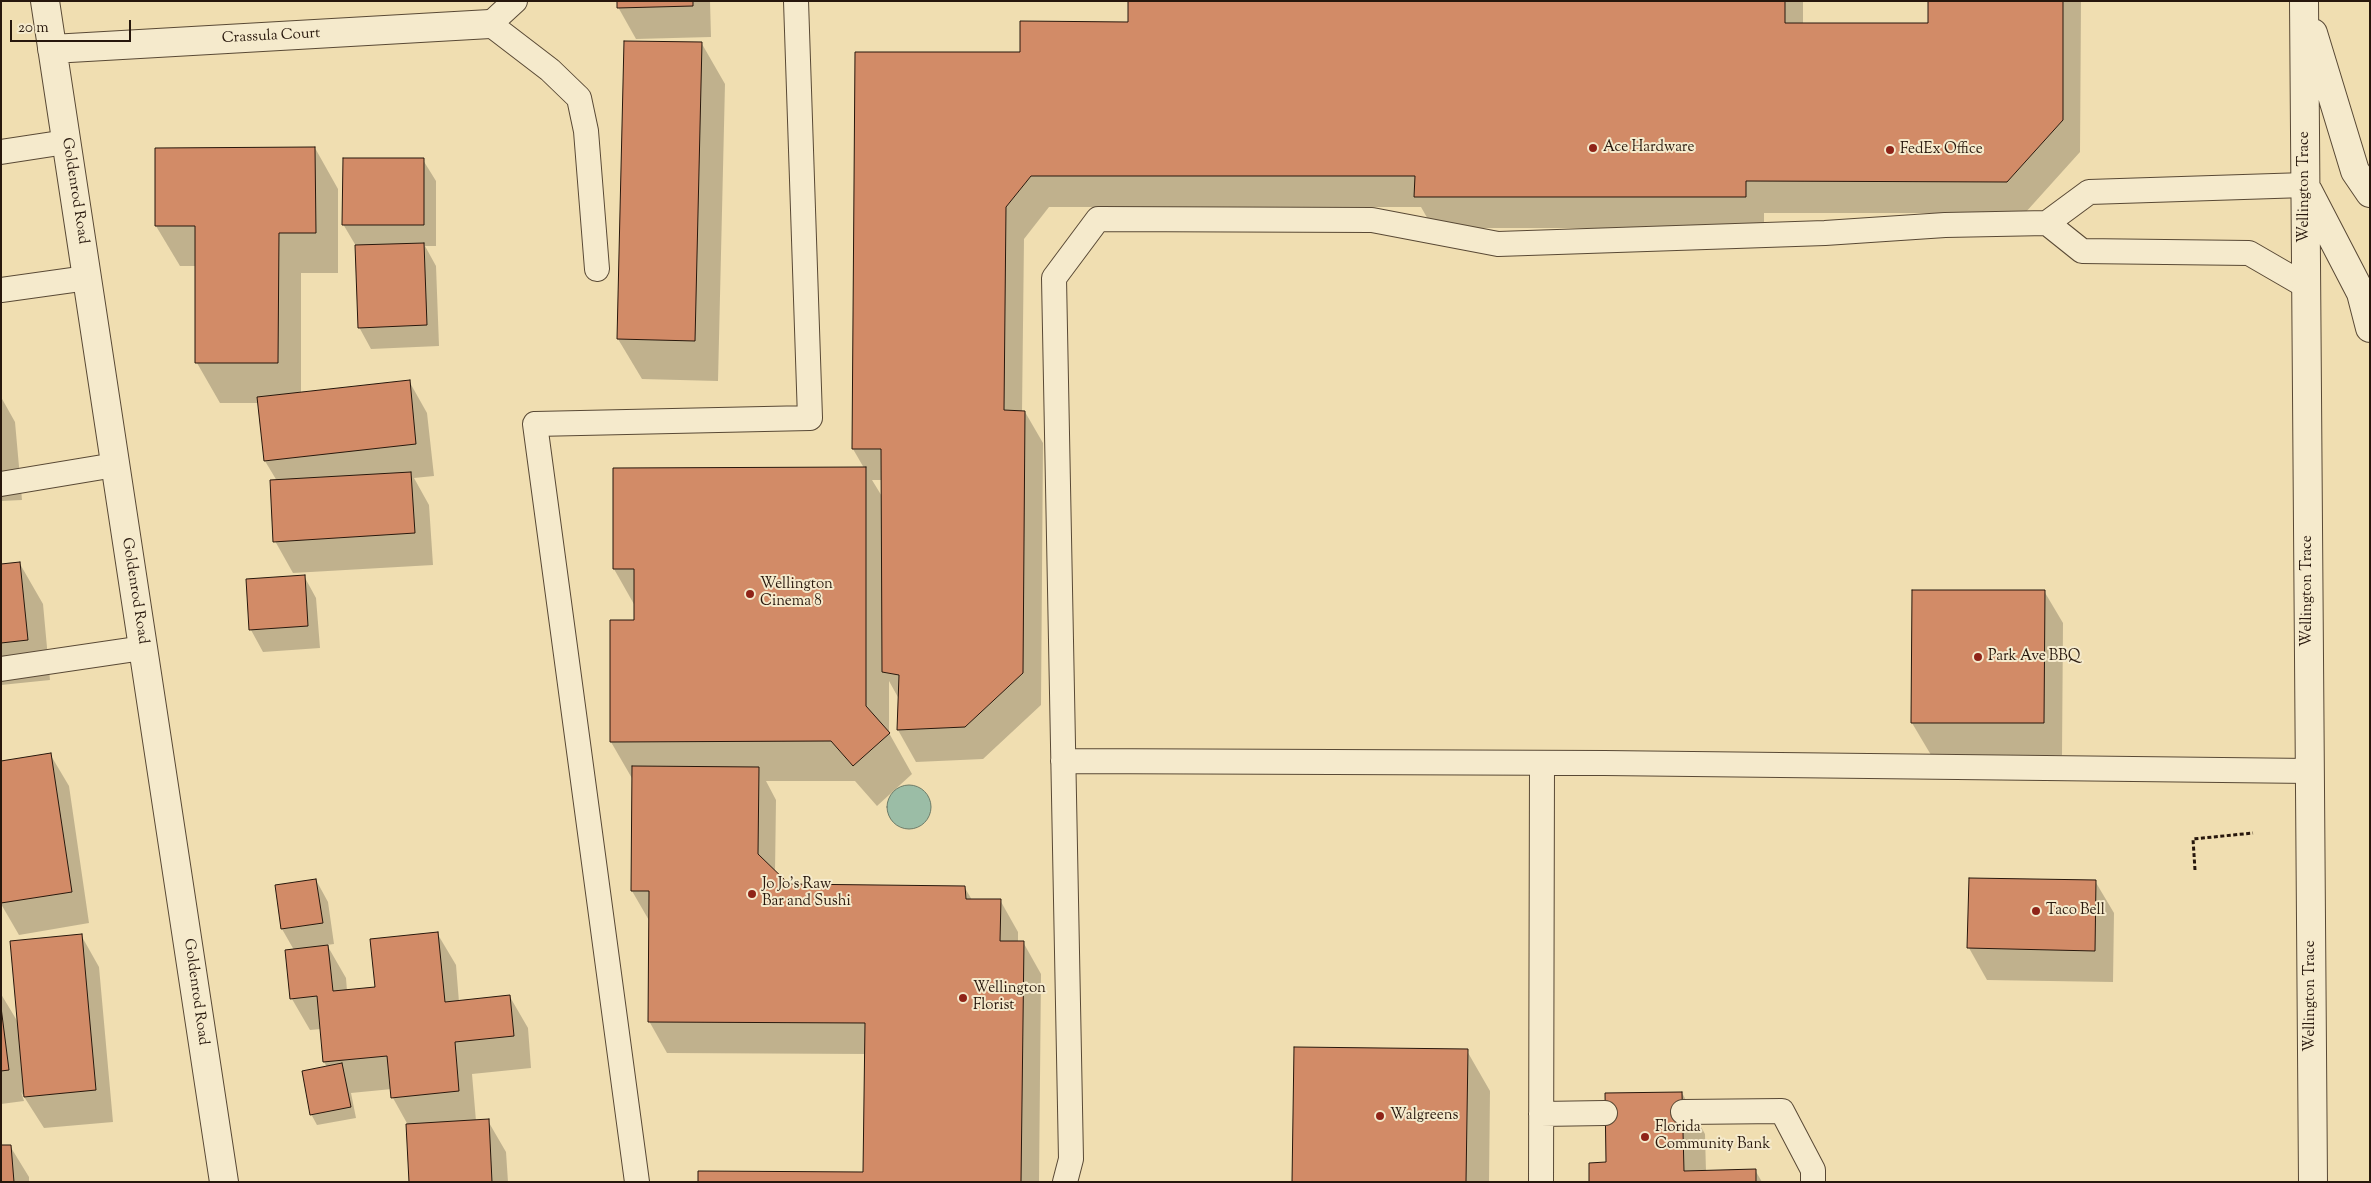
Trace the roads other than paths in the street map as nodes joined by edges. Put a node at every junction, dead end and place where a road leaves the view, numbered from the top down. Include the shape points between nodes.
1 (45, 1) edge
2 (516, 1) edge
3 (796, 1) edge
4 (2304, 3) edge
5 (490, 24) junction
6 (52, 49) junction
7 (66, 142) junction
8 (1, 152) edge
9 (2305, 185) junction
10 (2370, 193) edge
11 (2047, 224) junction
12 (597, 269) dead end
13 (87, 278) junction
14 (2306, 286) junction
15 (1, 290) edge
16 (2370, 328) edge
17 (115, 465) junction
18 (1, 484) edge
19 (143, 648) junction
20 (1, 669) edge
21 (1063, 761) junction
22 (1542, 763) junction
23 (2310, 771) junction
24 (1605, 1112) dead end
25 (1683, 1112) dead end
26 (1541, 1114) junction
27 (1070, 1159) junction
28 (224, 1182) edge
29 (637, 1182) edge
30 (1065, 1182) edge
31 (1080, 1182) edge
32 (1540, 1182) edge
33 (1813, 1182) edge
34 (2312, 1182) edge

1 - 6 street, Goldenrod Road
2 - 5 lane
3 - 29 lane via 810,418 535,424
4 - 9 street, Wellington Trace
4 - 10 street via 2355,172
5 - 6 street, Crassula Court
5 - 12 lane via 550,70 579,98 586,131
6 - 7 street, Goldenrod Road
7 - 8 lane
7 - 13 street, Goldenrod Road
9 - 11 lane via 2089,192
9 - 14 street, Wellington Trace
9 - 16 street via 2360,293
11 - 14 lane via 2082,251 2249,252
11 - 21 lane via 1945,225 1825,233 1498,244 1372,220 1098,219 1054,278
13 - 15 lane
13 - 17 street, Goldenrod Road
14 - 23 street, Wellington Trace
17 - 18 lane
17 - 19 street, Goldenrod Road
19 - 20 lane
19 - 28 street, Goldenrod Road
21 - 22 lane
21 - 27 lane
22 - 23 lane
22 - 26 lane
23 - 34 street, Wellington Trace
24 - 26 lane
25 - 33 lane via 1782,1111 1813,1170
26 - 32 lane
27 - 30 lane
27 - 31 lane

